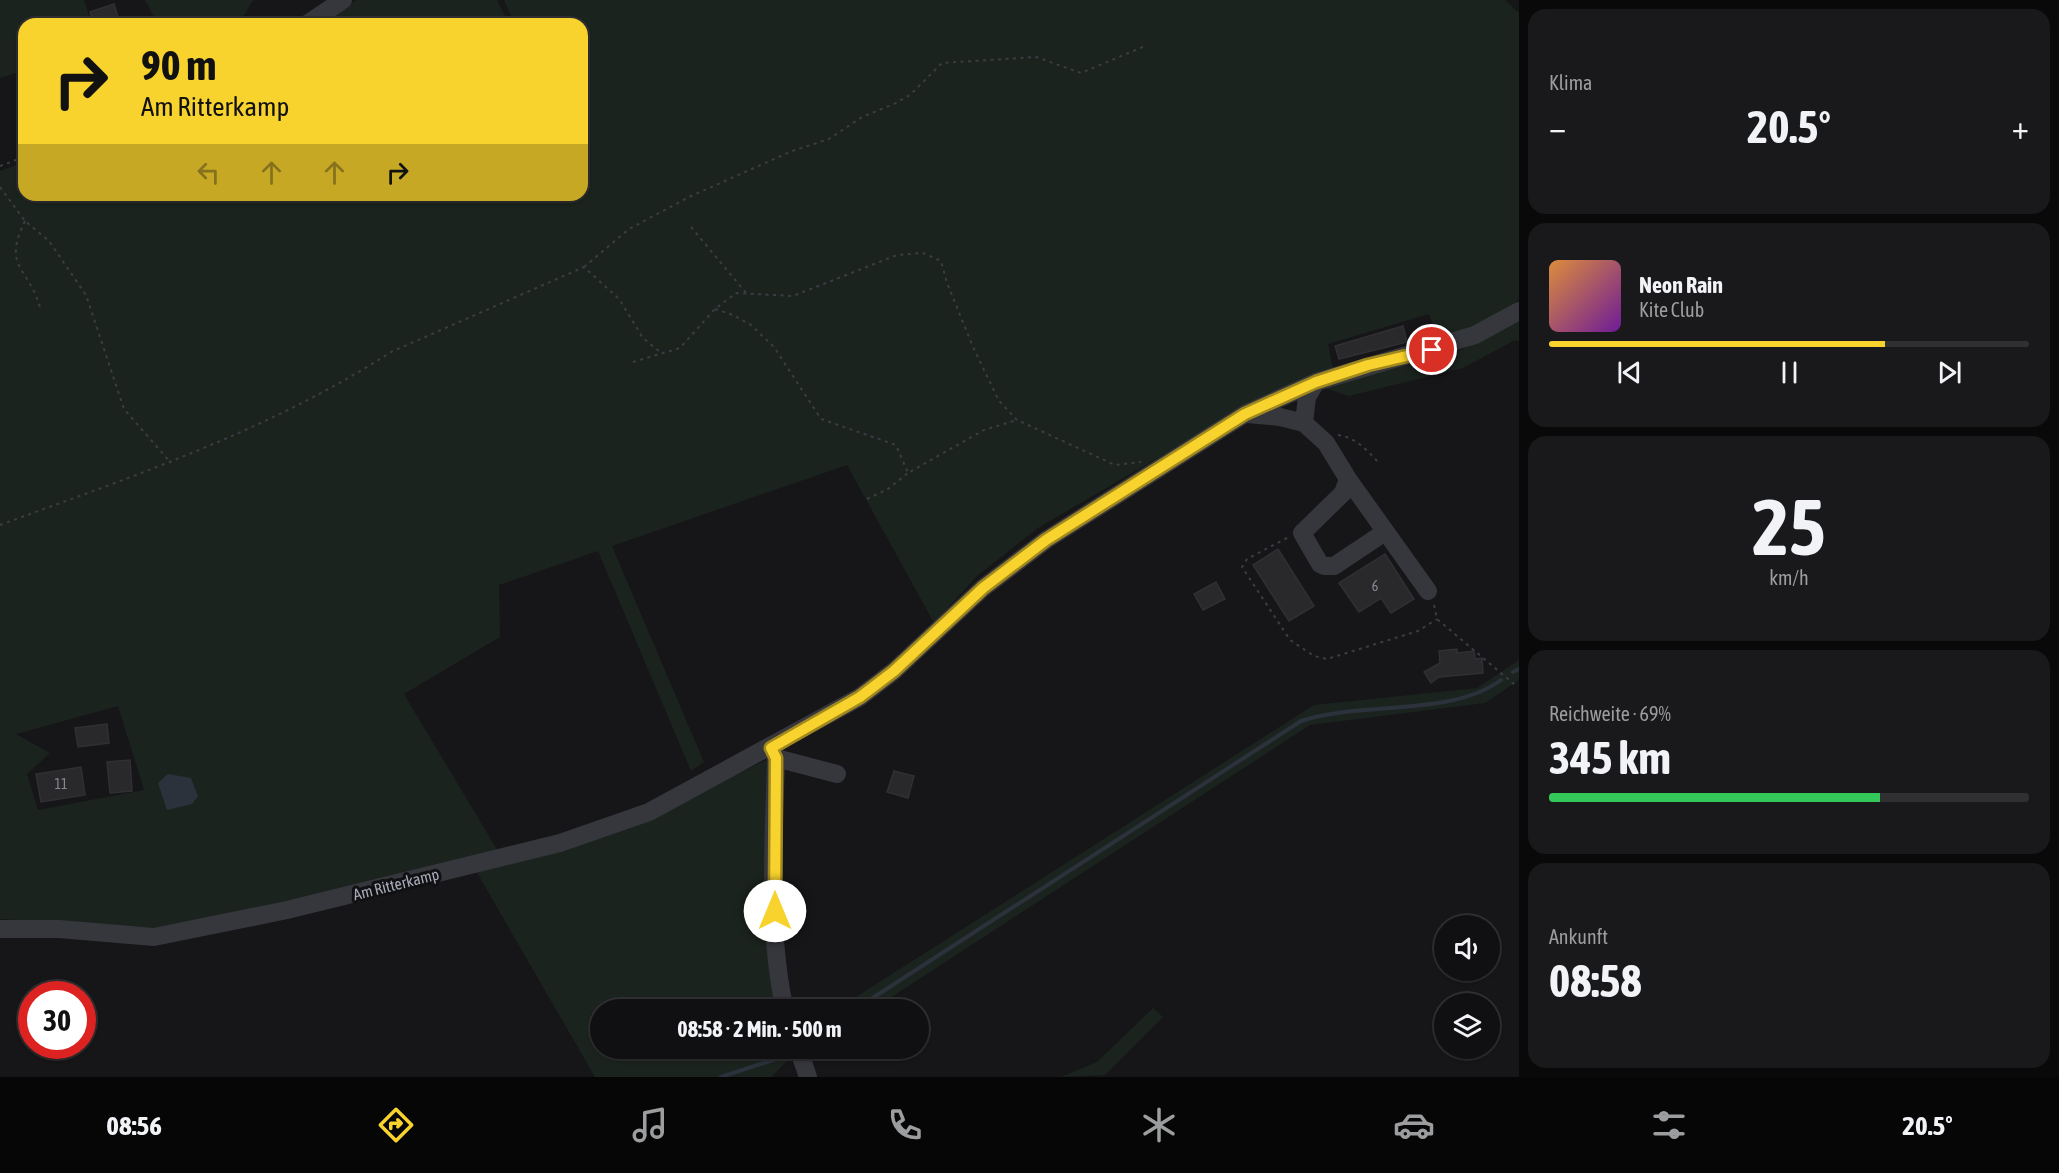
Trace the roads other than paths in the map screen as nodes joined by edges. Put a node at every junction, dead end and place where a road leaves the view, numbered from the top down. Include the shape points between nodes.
1 (343, 0) edge
2 (316, 18) edge
3 (1519, 311) edge
4 (1316, 382) junction
5 (1245, 414) junction
6 (1310, 427) junction
7 (1348, 479) junction
8 (1385, 532) junction
9 (1428, 591) road end
10 (774, 753) junction
11 (837, 774) dead end
12 (0, 929) edge
13 (782, 999) edge
14 (802, 1059) edge
15 (808, 1077) edge

1 - 2 street
3 - 4 street, Am Ritterkamp via 1475,335
4 - 5 street, Am Ritterkamp
4 - 6 street via 1307,397
5 - 6 street via 1280,417
5 - 10 street, Am Ritterkamp via 1046,540 983,588 894,671
6 - 7 street via 1326,443
7 - 8 street
7 - 8 street via 1343,493 1302,533 1320,564 1328,567 1341,562
8 - 9 street
10 - 11 street
10 - 12 street, Am Ritterkamp via 649,813 561,843 287,910 154,937 59,929
10 - 13 street via 775,928
14 - 15 street

